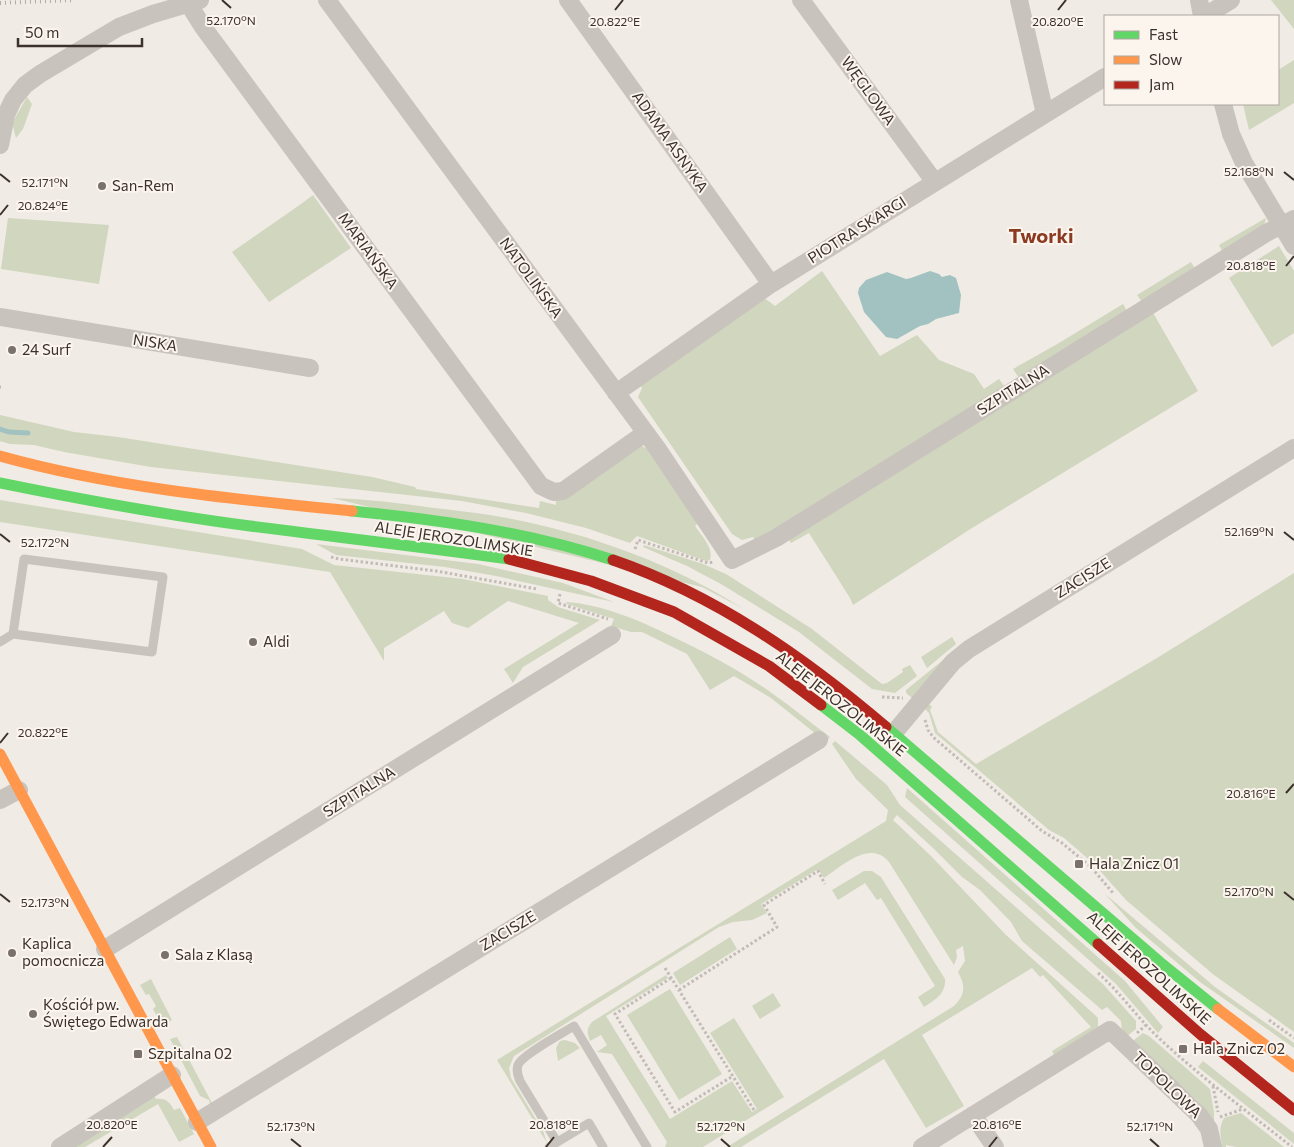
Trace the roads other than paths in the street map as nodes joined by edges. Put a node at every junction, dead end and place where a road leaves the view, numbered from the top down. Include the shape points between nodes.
1 (327, 0) edge
2 (568, 0) edge
3 (801, 0) edge
4 (1019, 0) edge
5 (1199, 0) edge
6 (1231, 0) edge
7 (195, 1) edge
8 (1204, 15) edge
9 (1206, 15) edge
10 (1104, 78) edge
11 (1222, 105) edge
12 (1045, 114) junction
13 (0, 145) edge
14 (934, 182) junction
15 (1288, 222) edge
16 (1294, 246) edge
17 (771, 284) junction
18 (0, 317) edge
19 (310, 368) dead end
20 (616, 393) junction
21 (645, 433) junction
22 (1294, 448) edge
23 (0, 456) edge
24 (0, 483) edge
25 (732, 560) joint
26 (13, 634) junction
27 (612, 635) road end
28 (0, 642) edge
29 (893, 734) junction
30 (819, 740) dead end
31 (0, 754) edge
32 (20, 790) junction
33 (0, 800) edge
34 (105, 949) junction
35 (1294, 1067) edge
36 (172, 1075) junction
37 (1294, 1110) edge
38 (974, 1114) junction
39 (197, 1122) junction
40 (553, 1145) edge
41 (60, 1147) edge
42 (211, 1147) edge
43 (603, 1147) edge
44 (647, 1147) edge
45 (922, 1147) edge
46 (995, 1147) edge
47 (1214, 1147) edge

1 - 20 street, NATOLIŃSKA
2 - 17 street, ADAMA ASNYKA
3 - 14 street, WĘGLOWA
4 - 12 street
5 - 8 street
6 - 9 street
7 - 13 street via 119,27 25,85 6,115
7 - 21 street, MARIAŃSKA via 193,10 203,27 544,488 563,491
10 - 12 street, PIOTRA SKARGI
11 - 15 street via 1236,148 1248,171
12 - 14 street, PIOTRA SKARGI
14 - 17 street, PIOTRA SKARGI
15 - 16 street
15 - 25 street, SZPITALNA via 776,538
17 - 20 street, PIOTRA SKARGI
18 - 19 street, NISKA
20 - 21 street, NATOLIŃSKA
21 - 25 street, NATOLIŃSKA
22 - 29 street, ZACISZE via 969,648 953,662
23 - 29 main road, ALEJE JEROZOLIMSKIE via 66,474 149,488 495,529 584,551 646,573 748,624 800,658
24 - 37 main road, ALEJE JEROZOLIMSKIE via 79,500 248,526 512,560 592,581 674,612 769,666 860,735 1200,1034
26 - 26 lane via 152,652 163,577 24,559
26 - 28 lane
27 - 34 street, SZPITALNA
29 - 35 main road, ALEJE JEROZOLIMSKIE via 1168,969
30 - 39 street, ZACISZE
31 - 32 main road
32 - 33 street
32 - 34 main road
34 - 36 main road
36 - 39 main road
36 - 41 street
38 - 45 street
38 - 46 street
38 - 47 street, TOPOLOWA via 1110,1030 1200,1115 1209,1129
39 - 42 main road
40 - 43 lane via 589,1123
40 - 44 lane via 520,1081 518,1066 524,1057 574,1026

